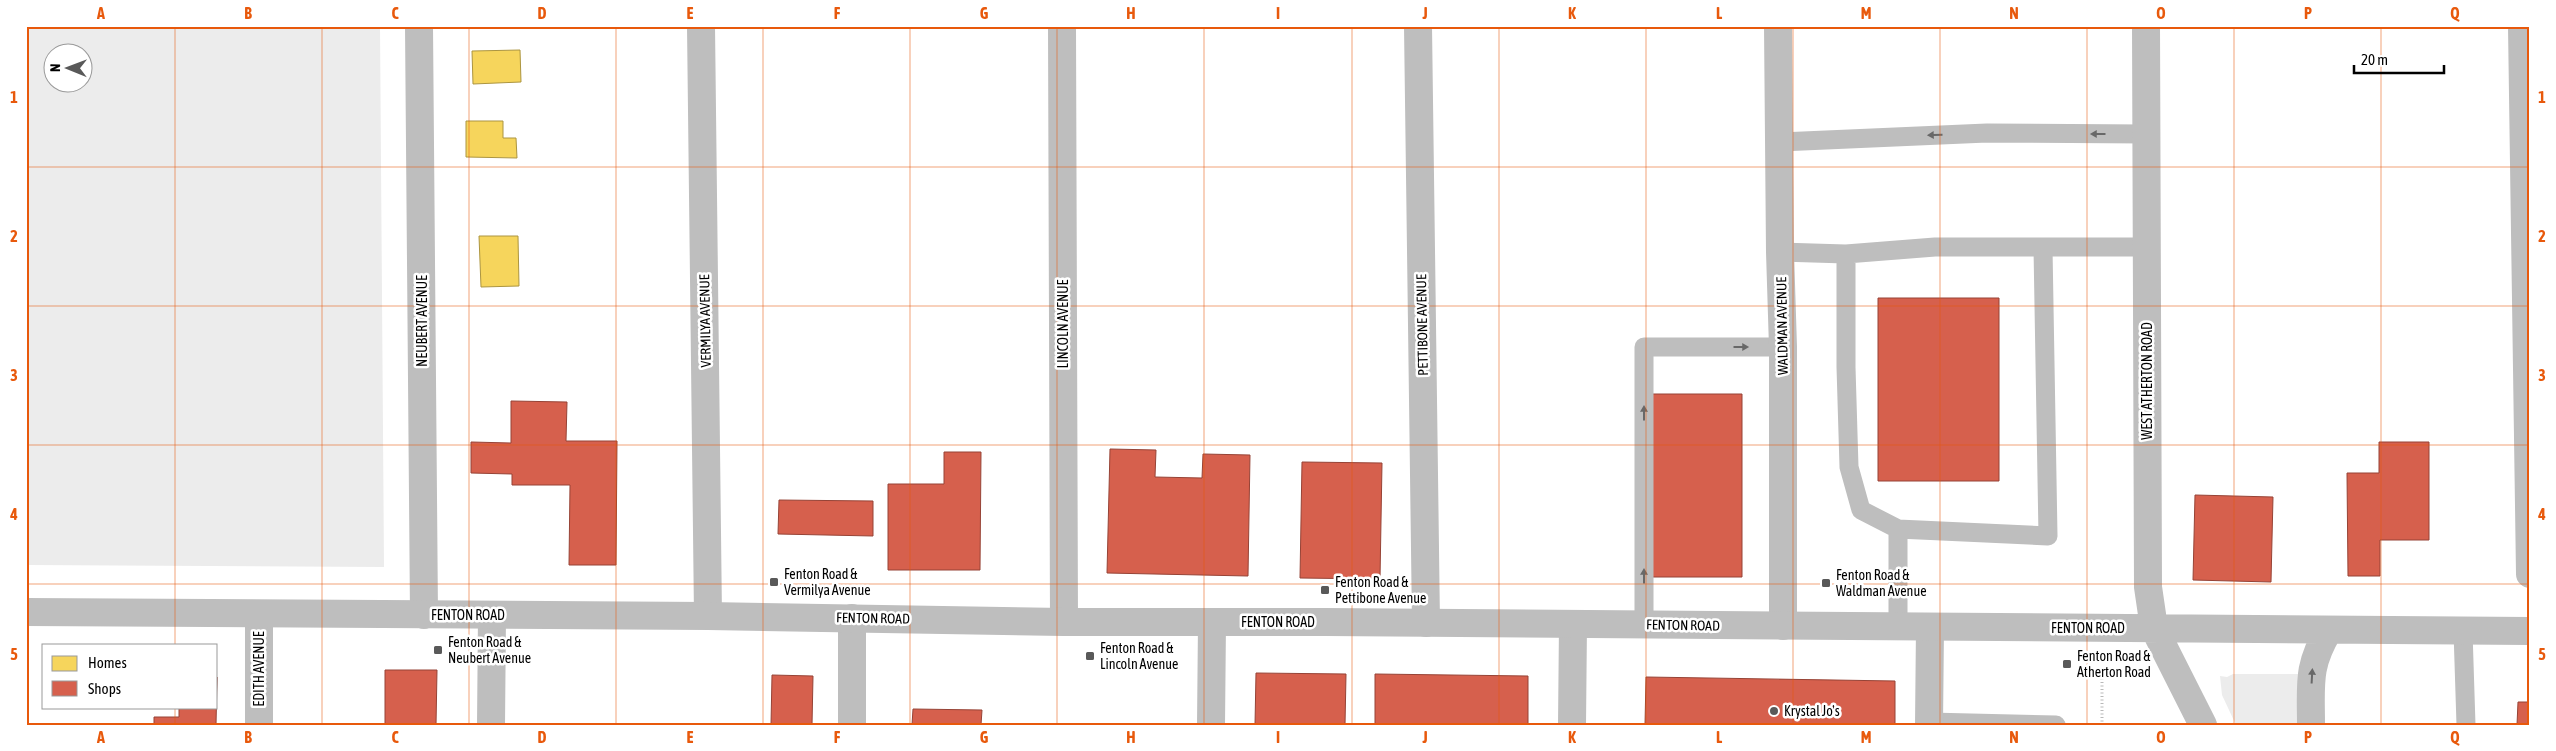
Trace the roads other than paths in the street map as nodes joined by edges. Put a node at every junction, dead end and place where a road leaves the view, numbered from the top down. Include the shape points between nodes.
1 (419, 26) edge
2 (702, 26) edge
3 (1062, 26) edge
4 (1418, 26) edge
5 (1778, 26) edge
6 (2146, 26) edge
7 (2522, 26) edge
8 (2146, 134) junction
9 (1780, 142) junction
10 (2147, 247) junction
11 (2043, 248) junction
12 (1780, 252) junction
13 (1846, 254) junction
14 (1783, 347) junction
15 (1898, 529) junction
16 (2530, 574) edge
17 (26, 612) edge
18 (259, 614) junction
19 (424, 615) junction
20 (492, 615) junction
21 (708, 616) junction
22 (852, 618) junction
23 (1064, 622) junction
24 (1212, 622) junction
25 (1426, 623) junction
26 (1573, 624) junction
27 (1644, 624) junction
28 (1783, 626) junction
29 (1898, 627) junction
30 (1930, 627) junction
31 (2154, 628) junction
32 (2329, 630) junction
33 (2464, 631) junction
34 (2530, 631) edge
35 (1929, 723) edge
36 (259, 725) edge
37 (491, 725) edge
38 (852, 725) edge
39 (1211, 725) edge
40 (1572, 725) edge
41 (2056, 725) edge
42 (2203, 725) edge
43 (2311, 725) edge
44 (2466, 725) edge

1 - 19 street, NEUBERT AVENUE
2 - 21 street, VERMILYA AVENUE
3 - 23 street, LINCOLN AVENUE
4 - 25 street, PETTIBONE AVENUE
5 - 9 street, WALDMAN AVENUE
6 - 8 street, WEST ATHERTON ROAD
7 - 16 street
8 -> 9 lane via 1987,133
8 - 10 street, WEST ATHERTON ROAD
9 - 12 street, WALDMAN AVENUE
10 - 11 lane
10 - 31 street, WEST ATHERTON ROAD via 2148,587
11 - 13 lane via 1935,247
11 - 15 lane via 2048,536
12 - 13 lane
12 - 14 street, WALDMAN AVENUE
13 - 15 lane via 1849,467 1862,510
27 -> 14 lane via 1644,347
14 - 28 street, WALDMAN AVENUE
15 - 29 lane
17 - 18 street, FENTON ROAD
18 - 19 street, FENTON ROAD
18 - 36 street, EDITH AVENUE
19 - 20 street, FENTON ROAD
20 - 21 street, FENTON ROAD
20 - 37 street
21 - 22 street, FENTON ROAD
22 - 23 street, FENTON ROAD
22 - 38 street
23 - 24 street, FENTON ROAD
24 - 25 street, FENTON ROAD
24 - 39 street
25 - 26 street, FENTON ROAD
26 - 27 street, FENTON ROAD
26 - 40 street
27 - 28 street, FENTON ROAD
28 - 29 street, FENTON ROAD
29 - 30 street, FENTON ROAD
30 - 31 street, FENTON ROAD
30 - 35 street
31 - 32 street, FENTON ROAD
31 - 42 street, WEST ATHERTON ROAD
32 - 33 street, FENTON ROAD
43 -> 32 street via 2311,671 2316,651
33 - 34 street, FENTON ROAD
33 - 44 lane
35 - 41 lane

